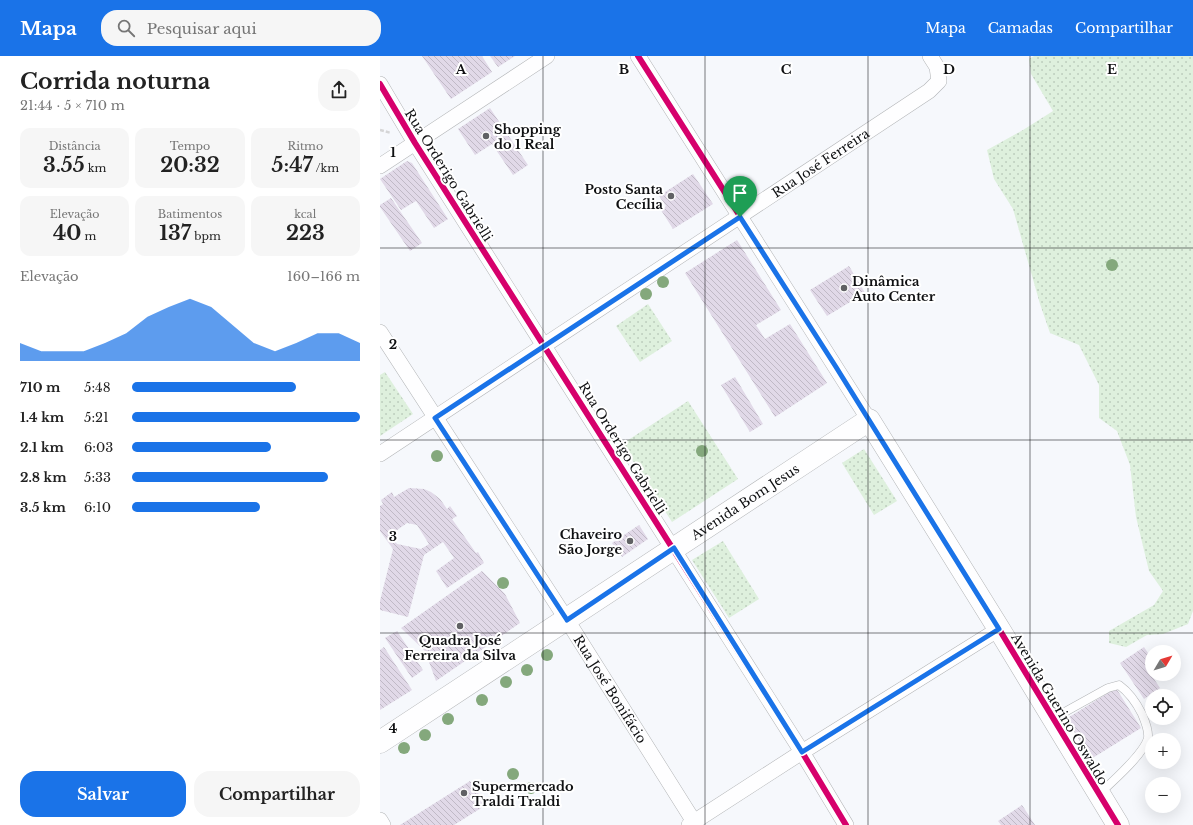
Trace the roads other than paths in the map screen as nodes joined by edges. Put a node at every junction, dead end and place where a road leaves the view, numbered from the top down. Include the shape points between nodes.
1 (547, 56) edge
2 (638, 56) edge
3 (930, 56) edge
4 (380, 84) edge
5 (416, 143) junction
6 (380, 166) edge
7 (740, 217) junction
8 (380, 332) edge
9 (545, 346) junction
10 (435, 418) junction
11 (869, 420) junction
12 (380, 454) edge
13 (674, 548) junction
14 (567, 620) junction
15 (999, 629) junction
16 (1053, 718) junction
17 (380, 742) edge
18 (802, 752) junction
19 (1099, 794) junction
20 (380, 820) edge
21 (693, 824) edge
22 (383, 825) edge
23 (846, 825) edge
24 (1118, 825) edge

1 - 5 street
2 - 7 street, Avenida Guerino Oswaldo
3 - 7 street, Rua José Ferreira via 937,67 939,81 929,91
4 - 5 street, Rua Orderigo Gabrielli
5 - 6 street
5 - 9 street, Rua Orderigo Gabrielli
7 - 9 street, Rua José Ferreira
7 - 11 street, Avenida Guerino Oswaldo
8 - 10 street, Rua José Bonifácio
9 - 10 street, Rua José Ferreira
9 - 13 street, Rua Orderigo Gabrielli
10 - 12 street, Rua José Ferreira
10 - 14 street, Rua José Bonifácio
11 - 13 street, Avenida Bom Jesus
11 - 15 street, Avenida Guerino Oswaldo
13 - 14 street, Avenida Bom Jesus
13 - 18 street, Rua Orderigo Gabrielli
14 - 17 street, Avenida Bom Jesus
14 - 21 street, Rua José Bonifácio
15 - 16 street, Avenida Guerino Oswaldo
15 - 18 street
16 - 19 street, Avenida Guerino Oswaldo
16 - 19 lane via 1108,688 1119,685 1132,696 1139,707 1146,722 1148,738 1127,768
18 - 21 street
18 - 23 street, Rua Orderigo Gabrielli
19 - 24 street, Avenida Guerino Oswaldo
20 - 22 street

